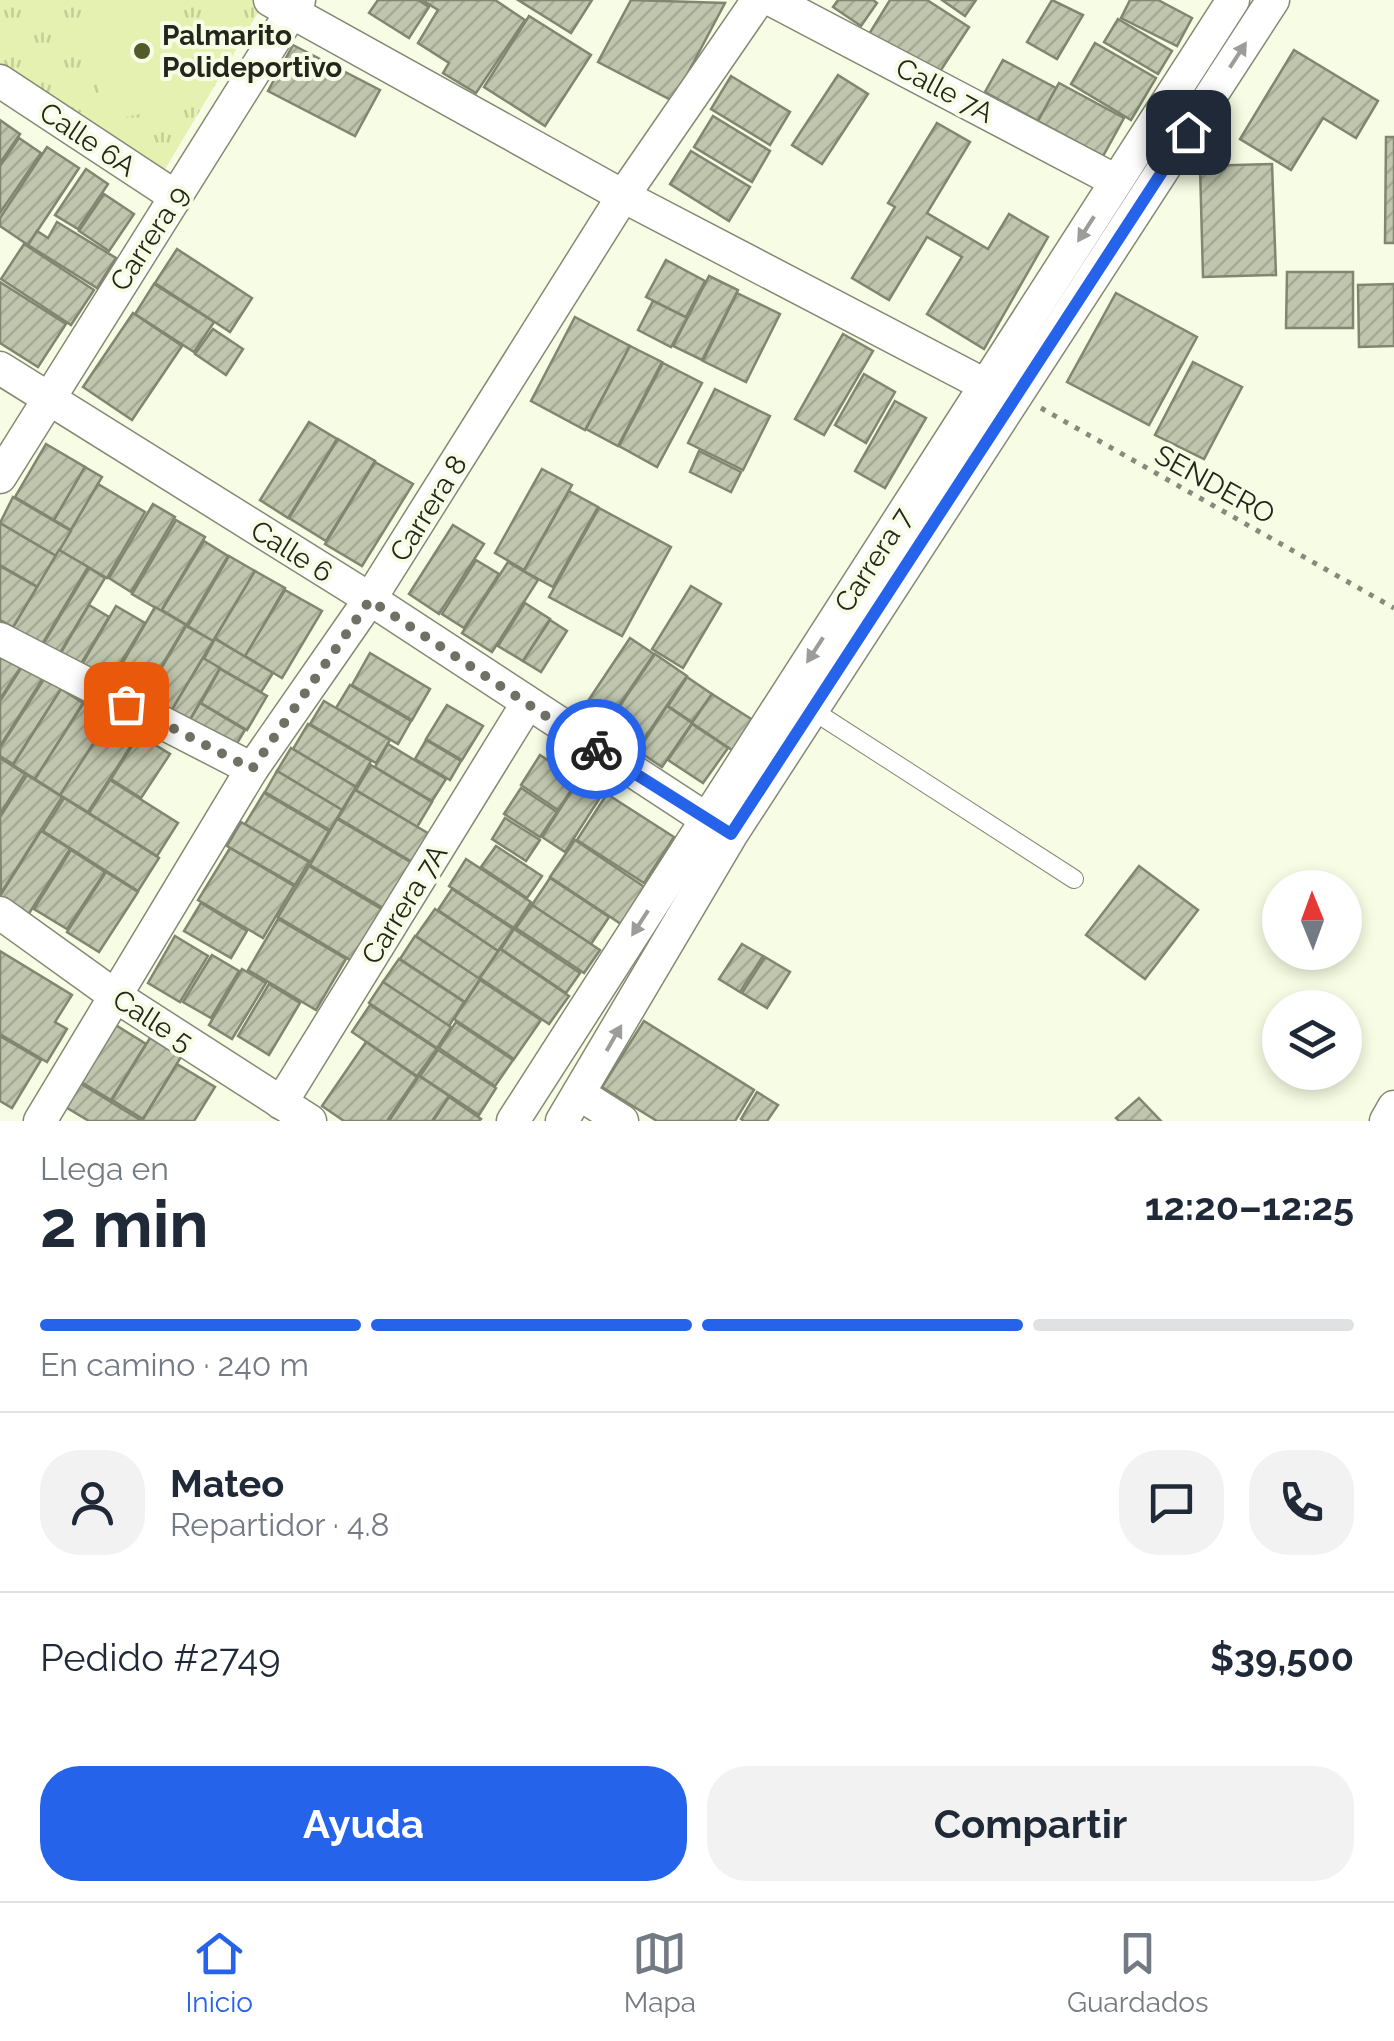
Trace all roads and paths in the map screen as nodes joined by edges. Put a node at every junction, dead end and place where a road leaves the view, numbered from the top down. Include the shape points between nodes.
1 (758, 0) edge
2 (772, 0) edge
3 (1233, 0) edge
4 (1274, 0) edge
5 (286, 5) edge
6 (0, 81) edge
7 (1116, 181) junction
8 (623, 196) junction
9 (176, 197) junction
10 (0, 368) edge
11 (1001, 390) junction
12 (46, 399) junction
13 (0, 478) edge
14 (370, 600) junction
15 (1394, 608) edge
16 (0, 639) edge
17 (527, 704) junction
18 (812, 710) junction
19 (252, 769) junction
20 (718, 828) junction
21 (1074, 879) dead end
22 (0, 913) edge
23 (114, 995) junction
24 (281, 1103) junction
25 (1394, 1107) edge
26 (572, 1108) edge
27 (40, 1121) edge
28 (310, 1121) edge
29 (513, 1121) edge
30 (622, 1121) edge
31 (1386, 1121) edge

1 - 8 street, Carrera 8
2 - 7 street, Calle 7A
3 - 7 street, Carrera 7
11 -> 4 street, Carrera 7
5 - 8 street
5 - 9 street, Carrera 9
6 - 9 street, Calle 6A
7 -> 11 street, Carrera 7
8 - 11 street
8 - 14 street, Carrera 8
9 - 12 street, Carrera 9
10 - 12 street, Calle 6
11 - 15 path, SENDERO
11 - 18 street, Carrera 7
11 -> 20 street, Carrera 7
12 - 13 street, Carrera 9
12 - 14 street, Calle 6
14 - 17 street, Calle 6
14 - 19 street, Carrera 8
16 - 19 street
17 - 20 street, Calle 6
17 - 24 street, Carrera 7A
18 - 20 street, Carrera 7
18 - 21 lane
19 - 23 street, Carrera 8
26 -> 20 street, Carrera 7
20 -> 29 street, Carrera 7
22 - 23 street, Calle 5
23 - 24 street, Calle 5
23 - 27 street, Carrera 8
24 - 28 street, Calle 5
25 - 31 street
26 - 30 street

